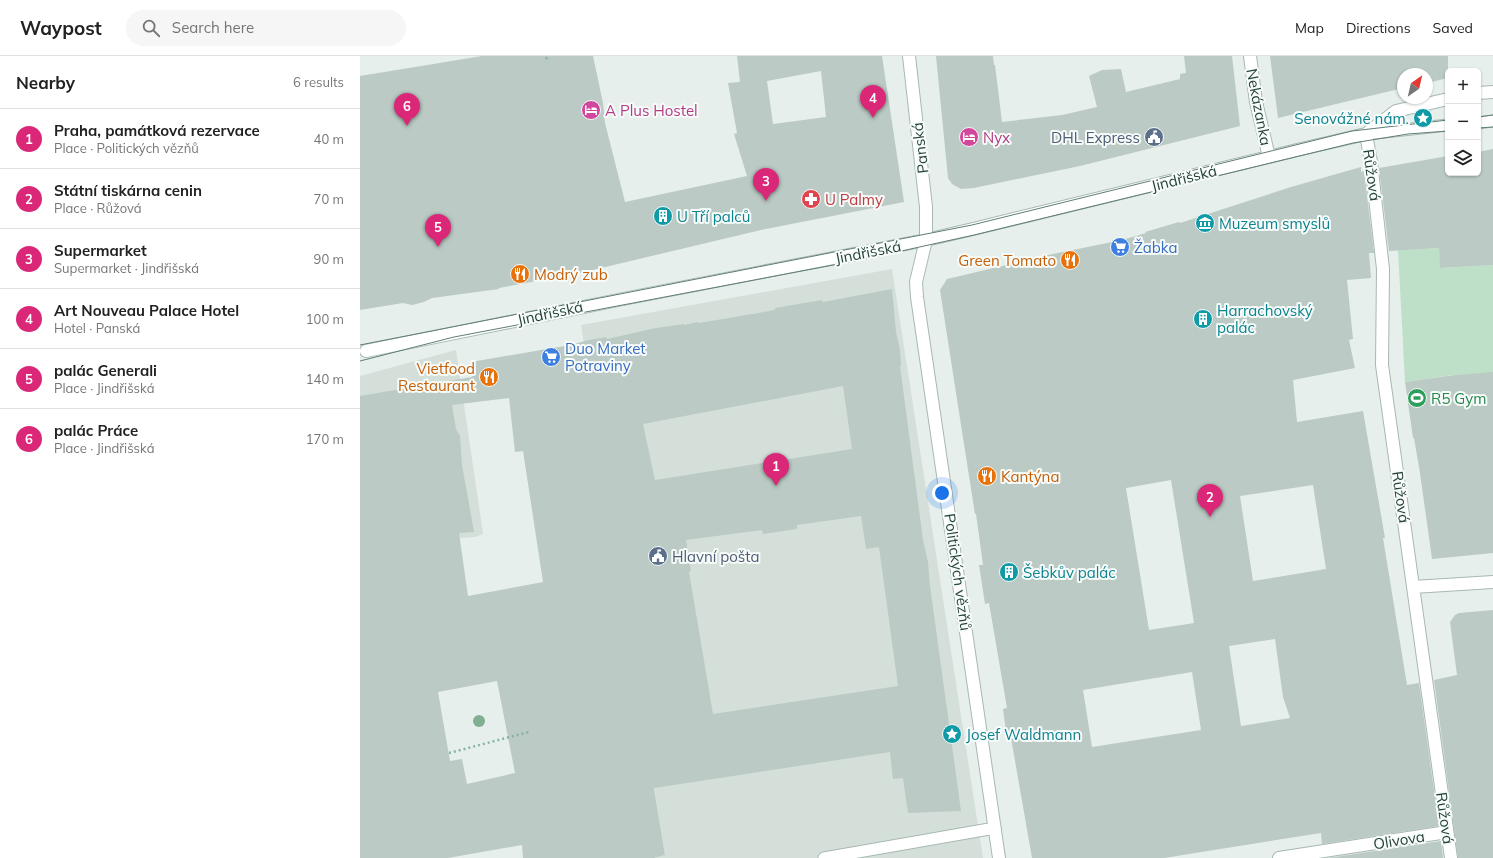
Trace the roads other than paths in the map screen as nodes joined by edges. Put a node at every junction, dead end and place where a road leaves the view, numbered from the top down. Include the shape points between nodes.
1 (909, 56) edge
2 (1250, 56) edge
3 (1493, 92) edge
4 (1481, 94) edge
5 (1445, 100) edge
6 (1493, 121) edge
7 (1481, 123) edge
8 (1445, 125) edge
9 (1366, 134) junction
10 (1269, 157) junction
11 (926, 240) junction
12 (366, 351) dead end
13 (1493, 582) edge
14 (1413, 587) junction
15 (995, 828) junction
16 (1447, 832) junction
17 (824, 858) edge
18 (999, 858) edge
19 (1279, 858) edge
20 (1451, 858) edge

1 - 11 street, Panská via 926,200
2 - 10 street, Nekázanka via 1256,102
3 - 4 street
5 - 9 street, Jindřišská via 1396,111
6 - 7 lane
8 - 9 lane, Jindřišská
9 - 10 street, Jindřišská
9 - 14 street, Růžová via 1383,269 1382,365
10 - 11 street, Jindřišská
11 - 12 street, Jindřišská via 623,298
11 - 15 street, Politických vězňů via 916,282 917,297
13 - 14 street
14 - 16 street, Růžová
15 - 17 lane
15 - 18 street, Politických vězňů
16 - 19 street, Olivova
16 - 20 street, Růžová

